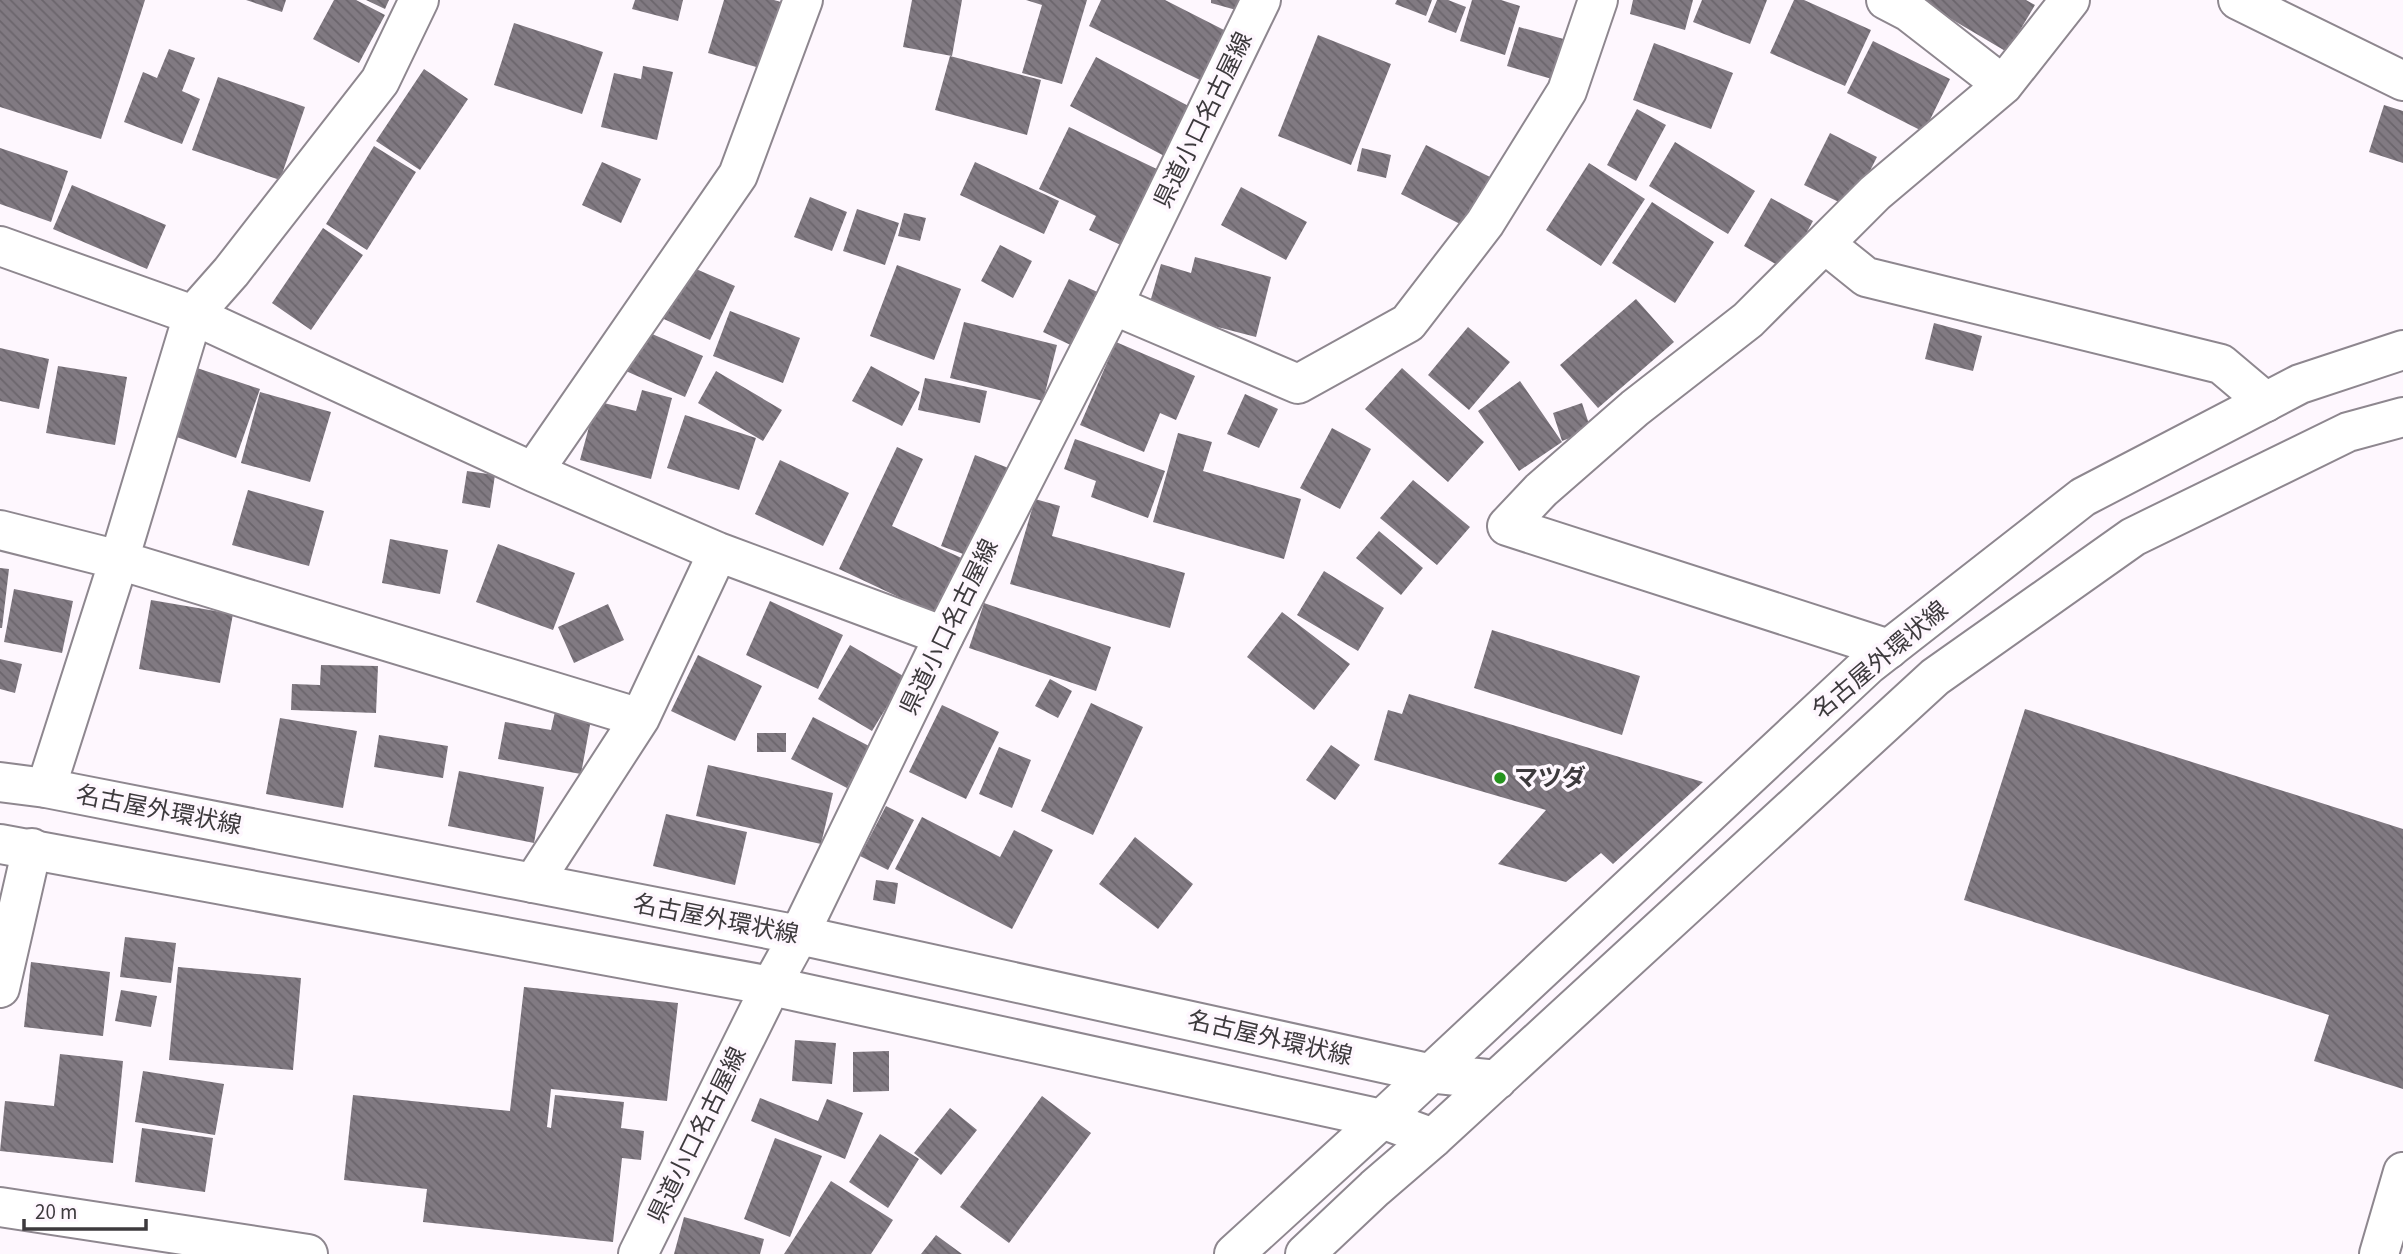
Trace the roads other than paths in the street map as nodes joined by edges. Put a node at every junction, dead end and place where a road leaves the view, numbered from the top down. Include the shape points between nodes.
1 (419, 0) edge
2 (803, 0) edge
3 (1261, 0) edge
4 (1598, 0) edge
5 (1886, 0) edge
6 (2070, 0) edge
7 (2238, 0) edge
8 (2403, 81) edge
9 (2003, 85) junction
10 (1825, 244) junction
11 (0, 246) edge
12 (1113, 305) junction
13 (193, 315) junction
14 (2403, 350) edge
15 (2266, 402) junction
16 (2403, 417) edge
17 (533, 472) junction
18 (0, 530) edge
19 (718, 552) junction
20 (119, 560) junction
21 (944, 636) junction
22 (1889, 649) junction
23 (640, 718) junction
24 (0, 782) edge
25 (46, 788) junction
26 (16, 846) edge
27 (533, 883) junction
28 (799, 935) junction
29 (771, 986) junction
30 (0, 988) edge
31 (1428, 1073) junction
32 (1497, 1080) junction
33 (1382, 1119) junction
34 (1433, 1138) junction
35 (2403, 1172) edge
36 (0, 1207) edge
37 (308, 1254) edge
38 (638, 1254) edge
39 (1234, 1254) edge
40 (1305, 1254) edge
41 (2379, 1254) edge

1 - 13 street via 380,81
2 - 17 street via 738,175
3 - 12 street, 県道小口名古屋線
4 - 12 street via 1567,91 1485,223 1408,323 1298,384
5 - 9 street via 1909,12
6 - 9 street
7 - 8 street
9 - 10 street via 1875,193
10 - 15 street via 1866,277 2221,364
10 - 22 street via 1748,320 1635,408 1507,526
11 - 13 street
12 - 21 street, 県道小口名古屋線
13 - 17 street
13 - 20 street
14 - 15 street, 名古屋外環状線 via 2300,384
15 - 22 street, 名古屋外環状線 via 2083,497
16 - 32 street, 名古屋外環状線 via 2348,432 2133,537 1935,677
17 - 19 street
18 - 20 street
19 - 21 street
19 - 23 street
20 - 23 street
20 - 25 street
21 - 28 street, 県道小口名古屋線
22 - 31 street, 名古屋外環状線
23 - 27 street
24 - 25 street, 名古屋外環状線
25 - 27 street, 名古屋外環状線
26 - 29 street
26 - 30 street
27 - 28 street, 名古屋外環状線
28 - 29 street, 県道小口名古屋線
28 - 31 street, 名古屋外環状線
29 - 33 street
29 - 38 street, 県道小口名古屋線
31 - 32 street, 名古屋外環状線
31 - 33 street, 名古屋外環状線
32 - 34 street, 名古屋外環状線
33 - 34 street
33 - 39 street, 名古屋外環状線
34 - 40 street, 名古屋外環状線
35 - 41 street
36 - 37 street

